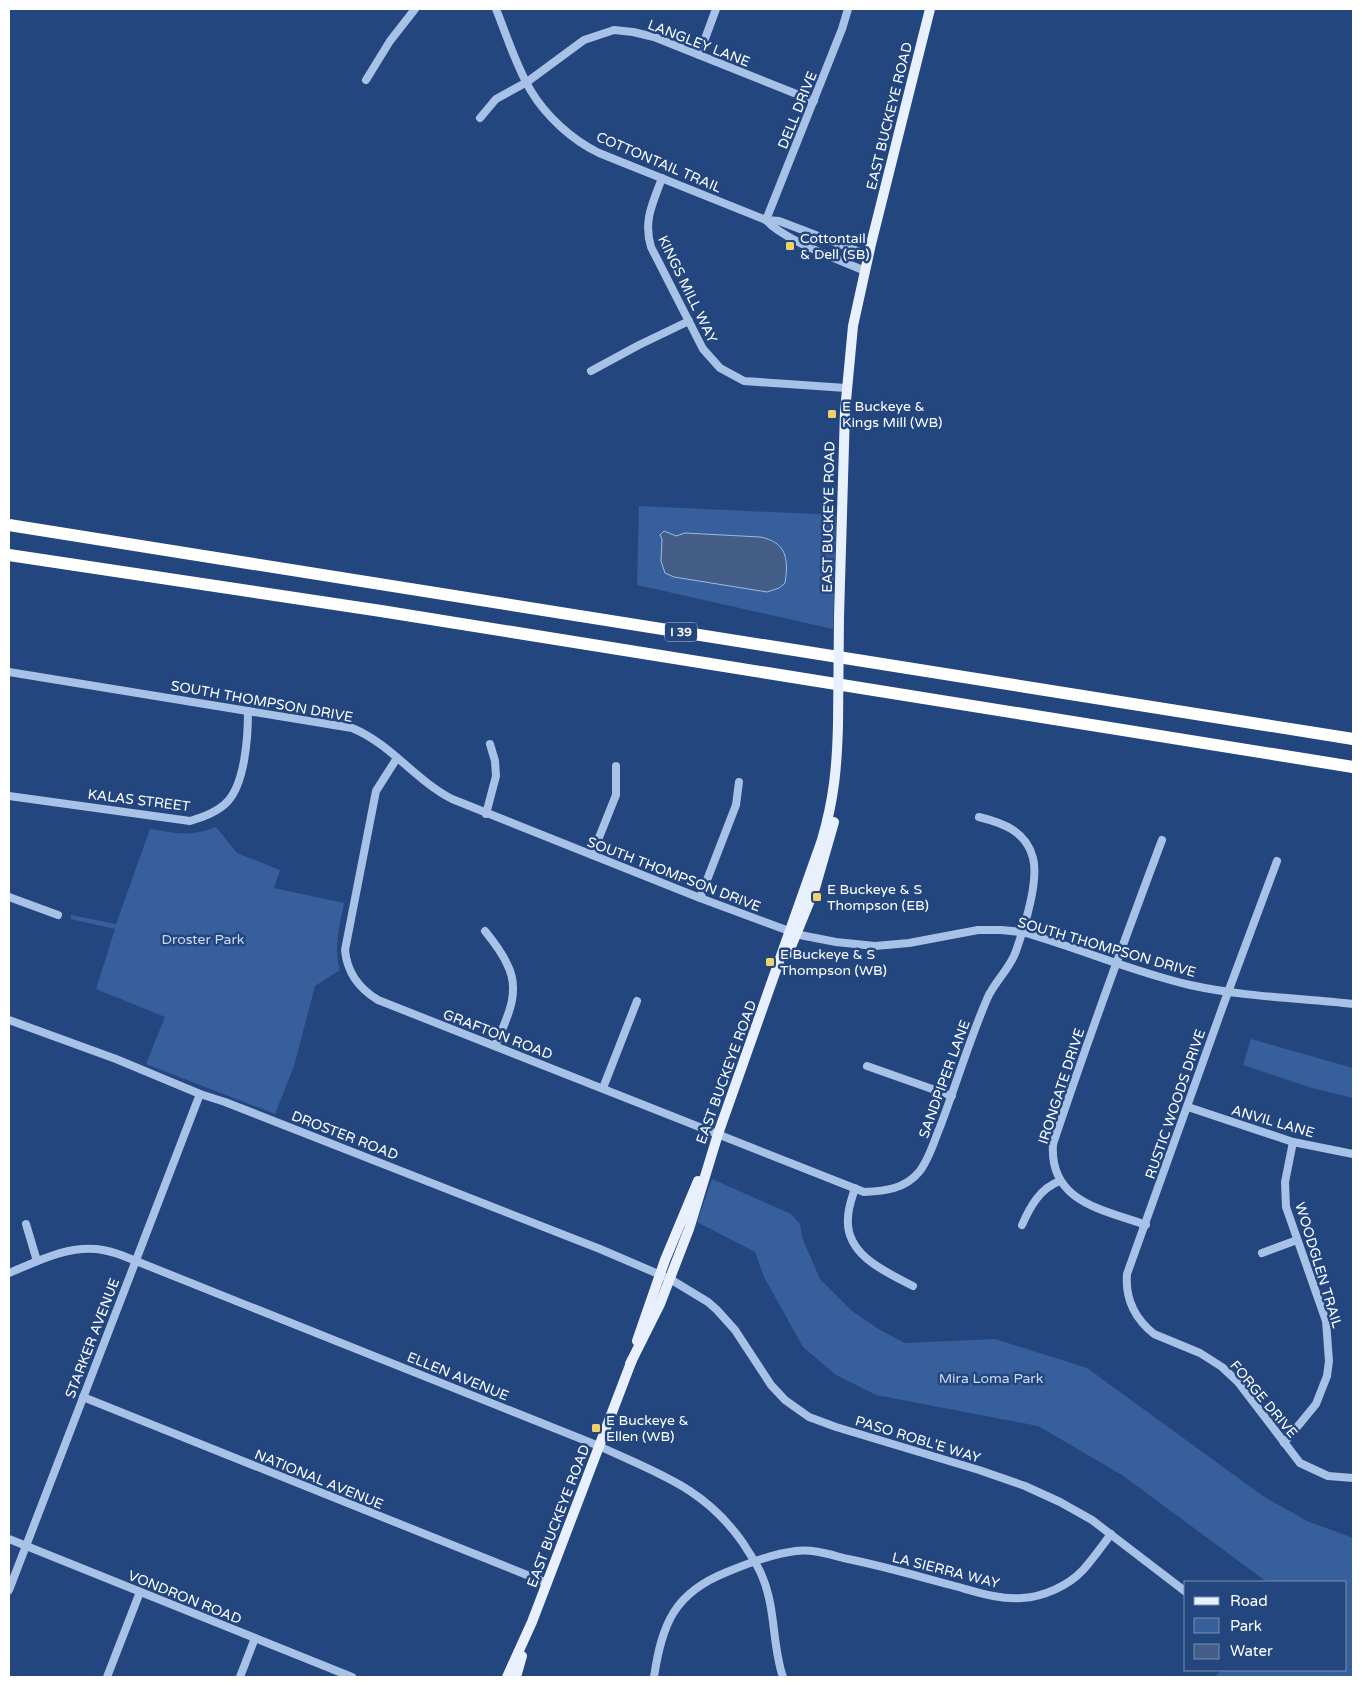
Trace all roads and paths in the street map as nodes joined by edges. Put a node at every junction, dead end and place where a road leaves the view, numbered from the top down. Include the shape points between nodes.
1 (415, 9) edge
2 (496, 9) edge
3 (716, 9) edge
4 (848, 9) edge
5 (930, 9) edge
6 (699, 55) junction
7 (366, 80) dead end
8 (527, 82) junction
9 (814, 101) junction
10 (480, 118) dead end
11 (662, 178) junction
12 (766, 220) junction
13 (868, 255) junction
14 (865, 271) junction
15 (689, 321) junction
16 (591, 371) dead end
17 (846, 388) junction
18 (9, 525) edge
19 (9, 555) edge
20 (9, 672) edge
21 (248, 712) junction
22 (1353, 739) edge
23 (490, 744) dead end
24 (397, 758) junction
25 (616, 766) dead end
26 (1353, 767) edge
27 (739, 782) dead end
28 (9, 796) edge
29 (486, 814) junction
30 (979, 817) dead end
31 (1162, 840) dead end
32 (592, 855) junction
33 (1277, 861) dead end
34 (9, 897) edge
35 (700, 898) junction
36 (58, 915) dead end
37 (485, 930) dead end
38 (1022, 932) junction
39 (793, 933) junction
40 (1116, 963) junction
41 (1228, 992) junction
42 (636, 1001) dead end
43 (1353, 1003) edge
44 (9, 1020) edge
45 (495, 1046) junction
46 (867, 1066) dead end
47 (603, 1088) junction
48 (200, 1094) junction
49 (952, 1096) junction
50 (1188, 1107) junction
51 (718, 1134) junction
52 (1293, 1142) junction
53 (1353, 1154) edge
54 (1060, 1182) junction
55 (855, 1188) junction
56 (26, 1224) dead end
57 (1022, 1225) dead end
58 (1146, 1225) junction
59 (1297, 1240) junction
60 (1262, 1254) dead end
61 (37, 1261) junction
62 (135, 1261) junction
63 (9, 1273) edge
64 (665, 1277) junction
65 (913, 1286) dead end
66 (83, 1397) junction
67 (1284, 1443) junction
68 (599, 1446) junction
69 (1353, 1478) edge
70 (1111, 1534) junction
71 (9, 1539) edge
72 (26, 1546) junction
73 (754, 1561) junction
74 (547, 1583) junction
75 (9, 1590) edge
76 (1184, 1590) edge
77 (140, 1592) junction
78 (532, 1622) junction
79 (255, 1638) junction
80 (107, 1677) edge
81 (240, 1677) edge
82 (352, 1677) edge
83 (507, 1677) edge
84 (516, 1677) edge
85 (654, 1677) edge
86 (783, 1677) edge

1 - 7 street via 390,40
2 - 8 street, COTTONTAIL TRAIL
3 - 6 street
4 - 9 street, DELL DRIVE
5 - 13 main road, EAST BUCKEYE ROAD
6 - 8 street, LANGLEY LANE via 654,37 614,30 584,40
6 - 9 street, LANGLEY LANE
8 - 10 street, LANGLEY LANE via 496,100
8 - 11 street, COTTONTAIL TRAIL via 553,120 587,146
9 - 12 street, DELL DRIVE
11 - 12 street, COTTONTAIL TRAIL
11 - 15 street, KINGS MILL WAY via 649,212 648,236
12 - 13 street, COTTONTAIL TRAIL via 792,225
12 - 14 street, COTTONTAIL TRAIL via 776,230
13 - 14 main road, EAST BUCKEYE ROAD
14 - 17 main road, EAST BUCKEYE ROAD via 853,326
15 - 16 street
15 - 17 street, KINGS MILL WAY via 708,356 736,378 750,382
17 - 39 main road, EAST BUCKEYE ROAD, bridge via 839,617 839,788 831,835 815,888
18 - 22 highway, I 39
19 - 26 highway, I 39
20 - 21 street, SOUTH THOMPSON DRIVE
21 - 24 street, SOUTH THOMPSON DRIVE via 352,728
21 - 28 street, KALAS STREET via 238,784 228,801 197,819 190,821
23 - 29 street via 496,776
24 - 29 street, SOUTH THOMPSON DRIVE via 436,791
24 - 45 street, GRAFTON ROAD via 376,791 345,950 347,964 359,985 378,1000
25 - 32 street via 616,795
27 - 35 street via 736,805
29 - 32 street, SOUTH THOMPSON DRIVE
30 - 38 street, SANDPIPER LANE via 999,822 1014,831 1026,844 1033,859 1035,873
31 - 40 street, IRONGATE DRIVE
32 - 35 street, SOUTH THOMPSON DRIVE
33 - 41 street, RUSTIC WOODS DRIVE
34 - 36 street
35 - 39 street, SOUTH THOMPSON DRIVE
37 - 45 street via 507,962 514,982 511,1007
38 - 39 street, SOUTH THOMPSON DRIVE via 978,930 875,946
38 - 40 street, SOUTH THOMPSON DRIVE
38 - 49 street, SANDPIPER LANE via 1015,954 986,1001
39 - 51 main road, EAST BUCKEYE ROAD
40 - 41 street, SOUTH THOMPSON DRIVE
40 - 54 street, IRONGATE DRIVE via 1053,1144 1054,1167
41 - 43 street, SOUTH THOMPSON DRIVE
41 - 50 street, RUSTIC WOODS DRIVE
42 - 47 street
44 - 48 street, DROSTER ROAD
45 - 47 street, GRAFTON ROAD
46 - 49 street
47 - 51 street, GRAFTON ROAD
48 - 62 street, STARKER AVENUE
48 - 64 street, DROSTER ROAD
49 - 55 street, SANDPIPER LANE via 929,1154 912,1179 886,1191 864,1192
50 - 52 street, ANVIL LANE
50 - 58 street, RUSTIC WOODS DRIVE
51 - 55 street, GRAFTON ROAD
51 - 64 main road, EAST BUCKEYE ROAD via 692,1196
52 - 53 street, ANVIL LANE
52 - 59 street, WOODGLEN TRAIL via 1285,1194
54 - 57 street via 1037,1198
54 - 58 street via 1082,1202
55 - 65 street via 848,1224 857,1247 870,1262
56 - 61 street
58 - 67 street, FORGE DRIVE via 1127,1274 1126,1288 1135,1315 1154,1334 1200,1353 1222,1367 1238,1382
59 - 60 street
59 - 67 street, WOODGLEN TRAIL via 1326,1321 1329,1360 1327,1376 1316,1404
61 - 62 street, ELLEN AVENUE via 60,1253 92,1249
61 - 63 street, ELLEN AVENUE
62 - 66 street, STARKER AVENUE
62 - 68 street, ELLEN AVENUE
64 - 68 main road, EAST BUCKEYE ROAD
64 - 70 street, PASO ROBL'E WAY via 718,1310 771,1385 809,1417 1025,1486 1060,1502
66 - 72 street, STARKER AVENUE
66 - 74 street, NATIONAL AVENUE
67 - 69 street, FORGE DRIVE via 1300,1463 1312,1470 1335,1478
68 - 73 street, ELLEN AVENUE via 675,1480 704,1499 734,1530
68 - 74 main road, EAST BUCKEYE ROAD
70 - 73 street, LA SIERRA WAY via 1082,1571 1065,1584 1042,1595 1022,1598 1003,1598 816,1552 797,1551
70 - 76 street, PASO ROBL'E WAY
71 - 72 street, VONDRON ROAD
72 - 75 street, STARKER AVENUE
72 - 77 street, VONDRON ROAD
73 - 85 street, LA SIERRA WAY via 718,1575 698,1587 678,1606 663,1632
73 - 86 street, ELLEN AVENUE via 762,1576 771,1610
74 - 78 main road, EAST BUCKEYE ROAD
77 - 79 street, VONDRON ROAD
77 - 80 street
78 - 83 main road, EAST BUCKEYE ROAD
78 - 84 main road, EAST BUCKEYE ROAD
79 - 81 street
79 - 82 street, VONDRON ROAD

